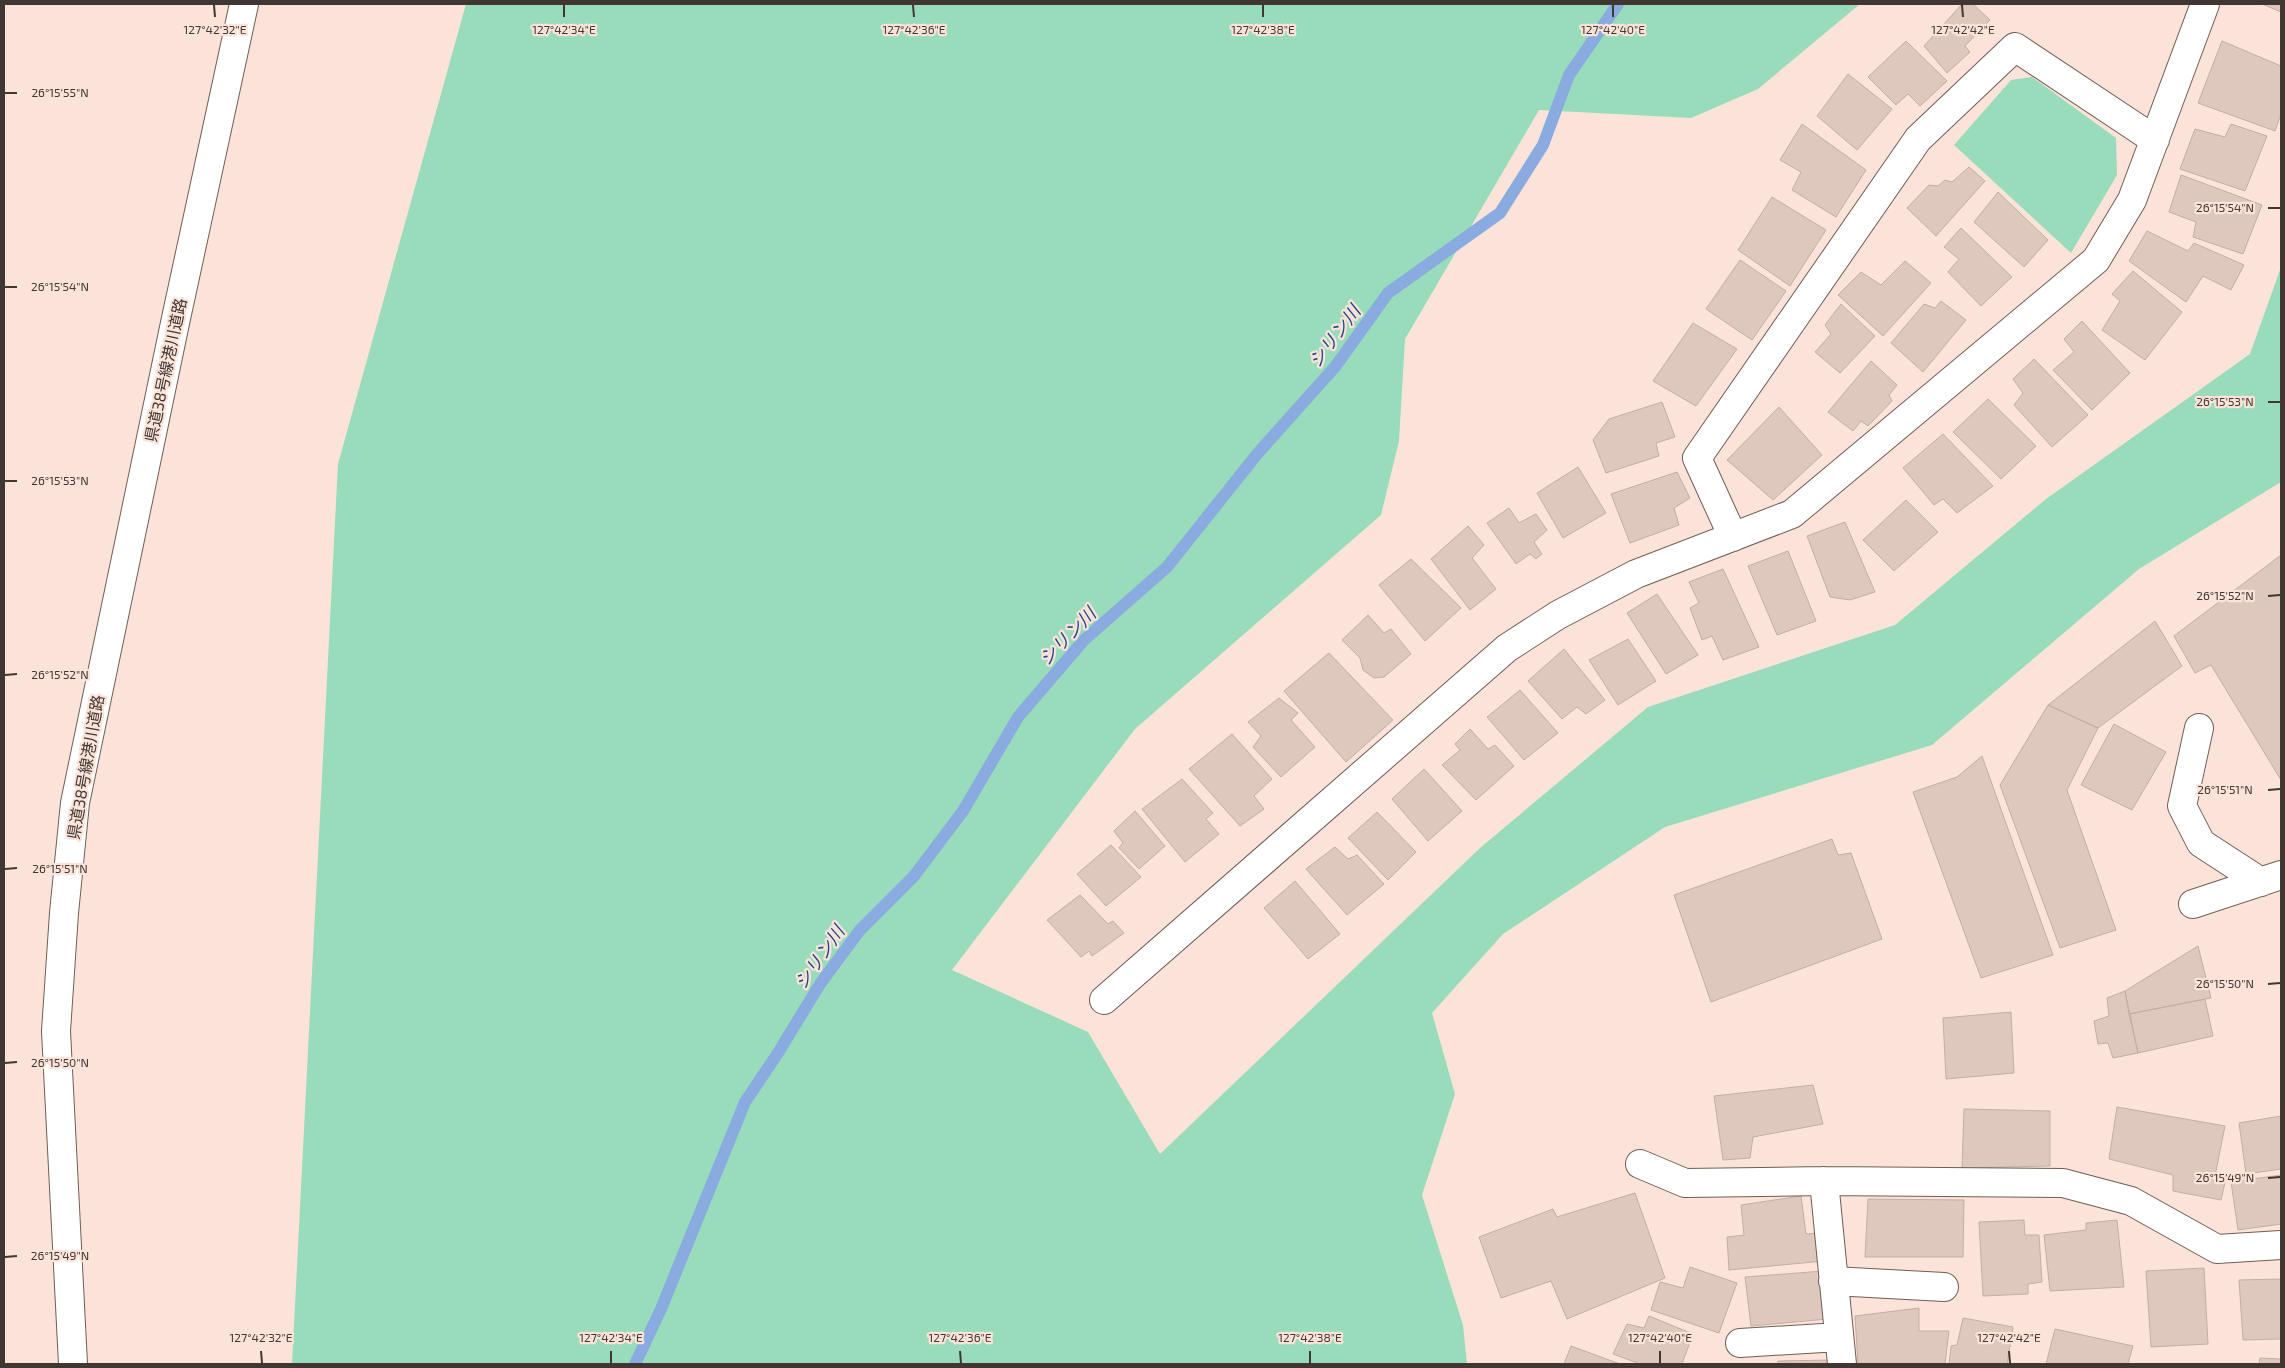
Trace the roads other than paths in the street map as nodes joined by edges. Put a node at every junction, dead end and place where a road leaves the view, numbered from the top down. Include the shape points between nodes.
1 (244, 4) edge
2 (2205, 4) edge
3 (2155, 140) junction
4 (1733, 537) junction
5 (2199, 728) dead end
6 (2271, 879) edge
7 (2193, 904) dead end
8 (1104, 1000) dead end
9 (1640, 1164) dead end
10 (1824, 1180) junction
11 (2281, 1246) edge
12 (1833, 1281) junction
13 (1944, 1287) dead end
14 (1839, 1337) junction
15 (1740, 1343) dead end
16 (73, 1364) edge
17 (1842, 1364) edge

1 - 16 street, 県道38号線港川道路 via 75,802 56,1031
2 - 3 street
3 - 4 street via 2132,200 2096,260 1792,514
3 - 4 street via 2015,47 1918,139 1697,458
4 - 8 street via 1636,574 1558,615 1507,648
5 - 6 street via 2182,806 2201,843
6 - 7 street
9 - 10 street via 1685,1183
10 - 11 street via 2063,1183 2131,1200 2217,1249
10 - 12 street
12 - 13 street
12 - 14 street
14 - 15 street
14 - 17 street

